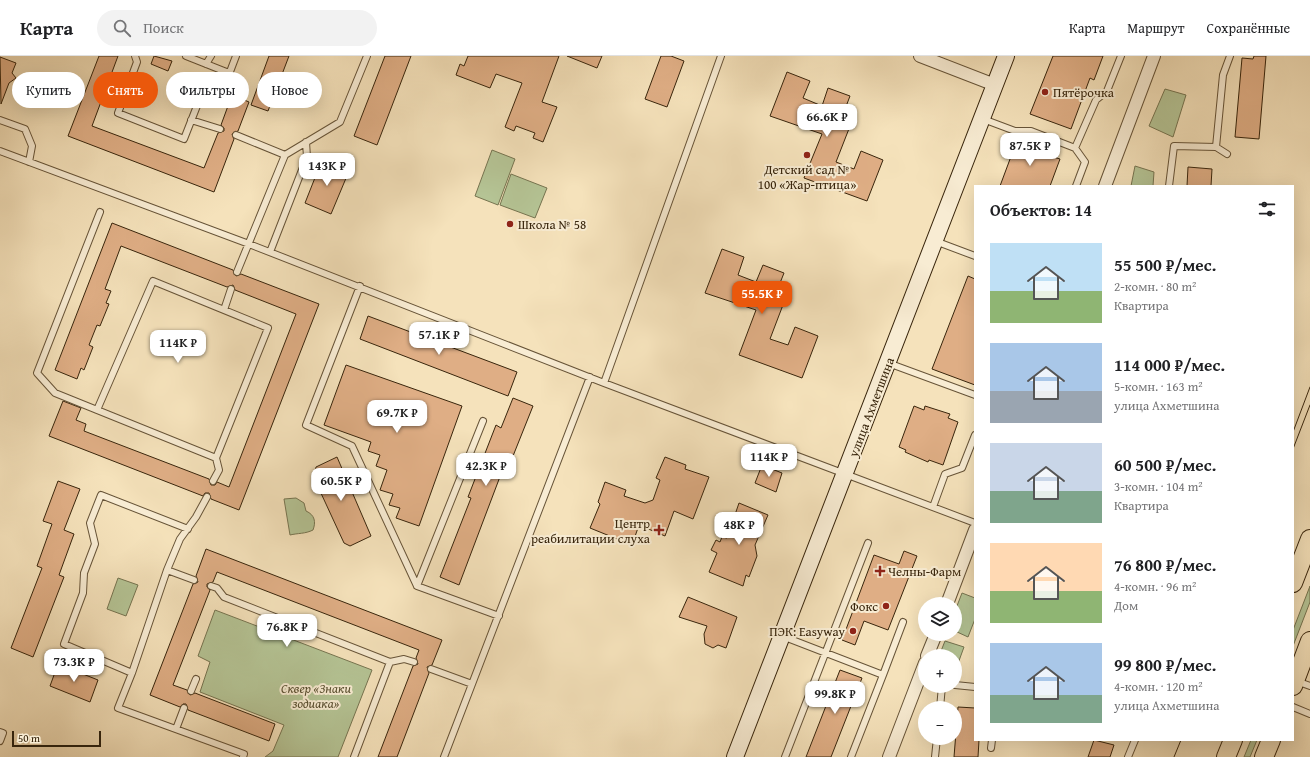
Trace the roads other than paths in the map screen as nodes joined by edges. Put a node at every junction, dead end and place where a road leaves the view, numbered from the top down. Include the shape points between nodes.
1 (135, 56) edge
2 (186, 56) edge
3 (211, 56) edge
4 (236, 56) edge
5 (366, 56) edge
6 (721, 56) edge
7 (920, 56) edge
8 (1006, 56) edge
9 (1121, 56) edge
10 (1154, 56) edge
11 (1230, 56) edge
12 (206, 64) junction
13 (226, 72) edge
14 (229, 72) edge
15 (995, 85) junction
16 (196, 108) edge
17 (982, 119) junction
18 (0, 120) edge
19 (191, 120) junction
20 (220, 128) dead end
21 (236, 135) dead end
22 (306, 142) junction
23 (1216, 147) junction
24 (1075, 148) junction
25 (0, 151) edge
26 (1227, 154) dead end
27 (285, 155) junction
28 (29, 162) junction
29 (1076, 185) edge
30 (1105, 185) edge
31 (1169, 185) edge
32 (100, 212) dead end
33 (935, 241) junction
34 (250, 244) junction
35 (270, 252) junction
36 (974, 256) edge
37 (237, 272) dead end
38 (360, 286) junction
39 (231, 289) dead end
40 (224, 310) junction
41 (888, 363) junction
42 (590, 377) junction
43 (604, 383) junction
44 (974, 395) edge
45 (97, 410) junction
46 (483, 421) dead end
47 (974, 438) edge
48 (216, 458) junction
49 (845, 474) junction
50 (213, 481) dead end
51 (207, 498) dead end
52 (933, 507) junction
53 (974, 523) edge
54 (188, 529) junction
55 (974, 533) edge
56 (1310, 538) edge
57 (868, 543) dead end
58 (167, 570) junction
59 (194, 580) dead end
60 (1294, 580) edge
61 (211, 586) dead end
62 (417, 586) junction
63 (950, 597) edge
64 (499, 616) junction
65 (903, 622) dead end
66 (782, 636) junction
67 (1310, 641) edge
68 (826, 652) junction
69 (390, 662) junction
70 (414, 662) dead end
71 (431, 669) dead end
72 (132, 674) junction
73 (883, 675) junction
74 (196, 679) dead end
75 (918, 681) edge
76 (472, 684) junction
77 (1299, 684) edge
78 (962, 686) edge
79 (974, 687) edge
80 (191, 692) dead end
81 (1294, 707) edge
82 (184, 708) dead end
83 (1310, 714) edge
84 (176, 729) junction
85 (0, 732) edge
86 (0, 741) edge
87 (992, 741) edge
88 (1135, 741) edge
89 (1233, 741) edge
90 (1271, 741) edge
91 (936, 745) edge
92 (991, 748) dead end
93 (243, 757) edge
94 (354, 757) edge
95 (444, 757) edge
96 (734, 757) edge
97 (785, 757) edge
98 (851, 757) edge
99 (889, 757) edge
100 (935, 757) edge
101 (1128, 757) edge
102 (1226, 757) edge
103 (1264, 757) edge

1 - 19 lane via 137,62 118,113 184,139
2 - 12 lane
3 - 12 lane
4 - 14 lane
5 - 22 lane via 340,122
6 - 43 lane
7 - 15 street
8 - 15 street, улица Ахметшина
9 - 24 lane via 1107,91 1096,100
10 - 30 street
11 - 23 lane via 1223,75
12 - 13 lane
15 - 17 street, улица Ахметшина
16 - 19 lane
17 - 24 lane via 1015,131 1031,130
17 - 33 street, улица Ахметшина
18 - 28 lane via 25,129 32,146
19 - 20 lane
21 - 27 lane
22 - 27 lane
22 - 35 lane via 307,157
23 - 26 lane
23 - 31 lane via 1174,146
24 - 29 lane via 1085,162
25 - 28 lane
27 - 34 lane
28 - 34 lane
32 - 45 lane via 37,373 55,393
33 - 36 lane
33 - 41 street, улица Ахметшина
34 - 35 lane
34 - 37 lane
35 - 38 lane
38 - 42 lane
38 - 62 lane via 306,425 352,446
39 - 40 lane
40 - 45 lane via 153,281
40 - 48 lane via 268,328
41 - 44 lane
41 - 49 street, улица Ахметшина
42 - 43 lane
42 - 64 lane
43 - 49 lane
45 - 48 lane
46 - 62 lane
47 - 52 lane via 962,468 945,474
48 - 50 lane via 219,470
49 - 52 lane
49 - 66 street, улица Ахметшина
51 - 54 lane
52 - 53 lane
54 - 58 lane via 180,539
54 - 72 lane via 101,495 90,523 95,544 84,573 83,593 64,644
55 - 63 street
56 - 60 main road
57 - 68 lane
58 - 59 lane
58 - 72 lane
61 - 69 lane via 217,588 224,597
62 - 64 lane
64 - 76 lane
65 - 73 lane
66 - 68 lane
66 - 96 street, улица Ахметшина
67 - 77 main road
68 - 73 lane
68 - 97 lane
69 - 70 lane via 404,658
69 - 94 lane
71 - 76 lane
72 - 84 lane via 118,708
73 - 98 lane
74 - 80 lane
75 - 99 street
76 - 95 lane
78 - 79 lane
81 - 83 lane
82 - 84 lane
84 - 93 lane via 244,754
85 - 86 lane via 3,733
87 - 92 lane
88 - 101 lane
89 - 102 main road
90 - 103 main road
91 - 100 lane

